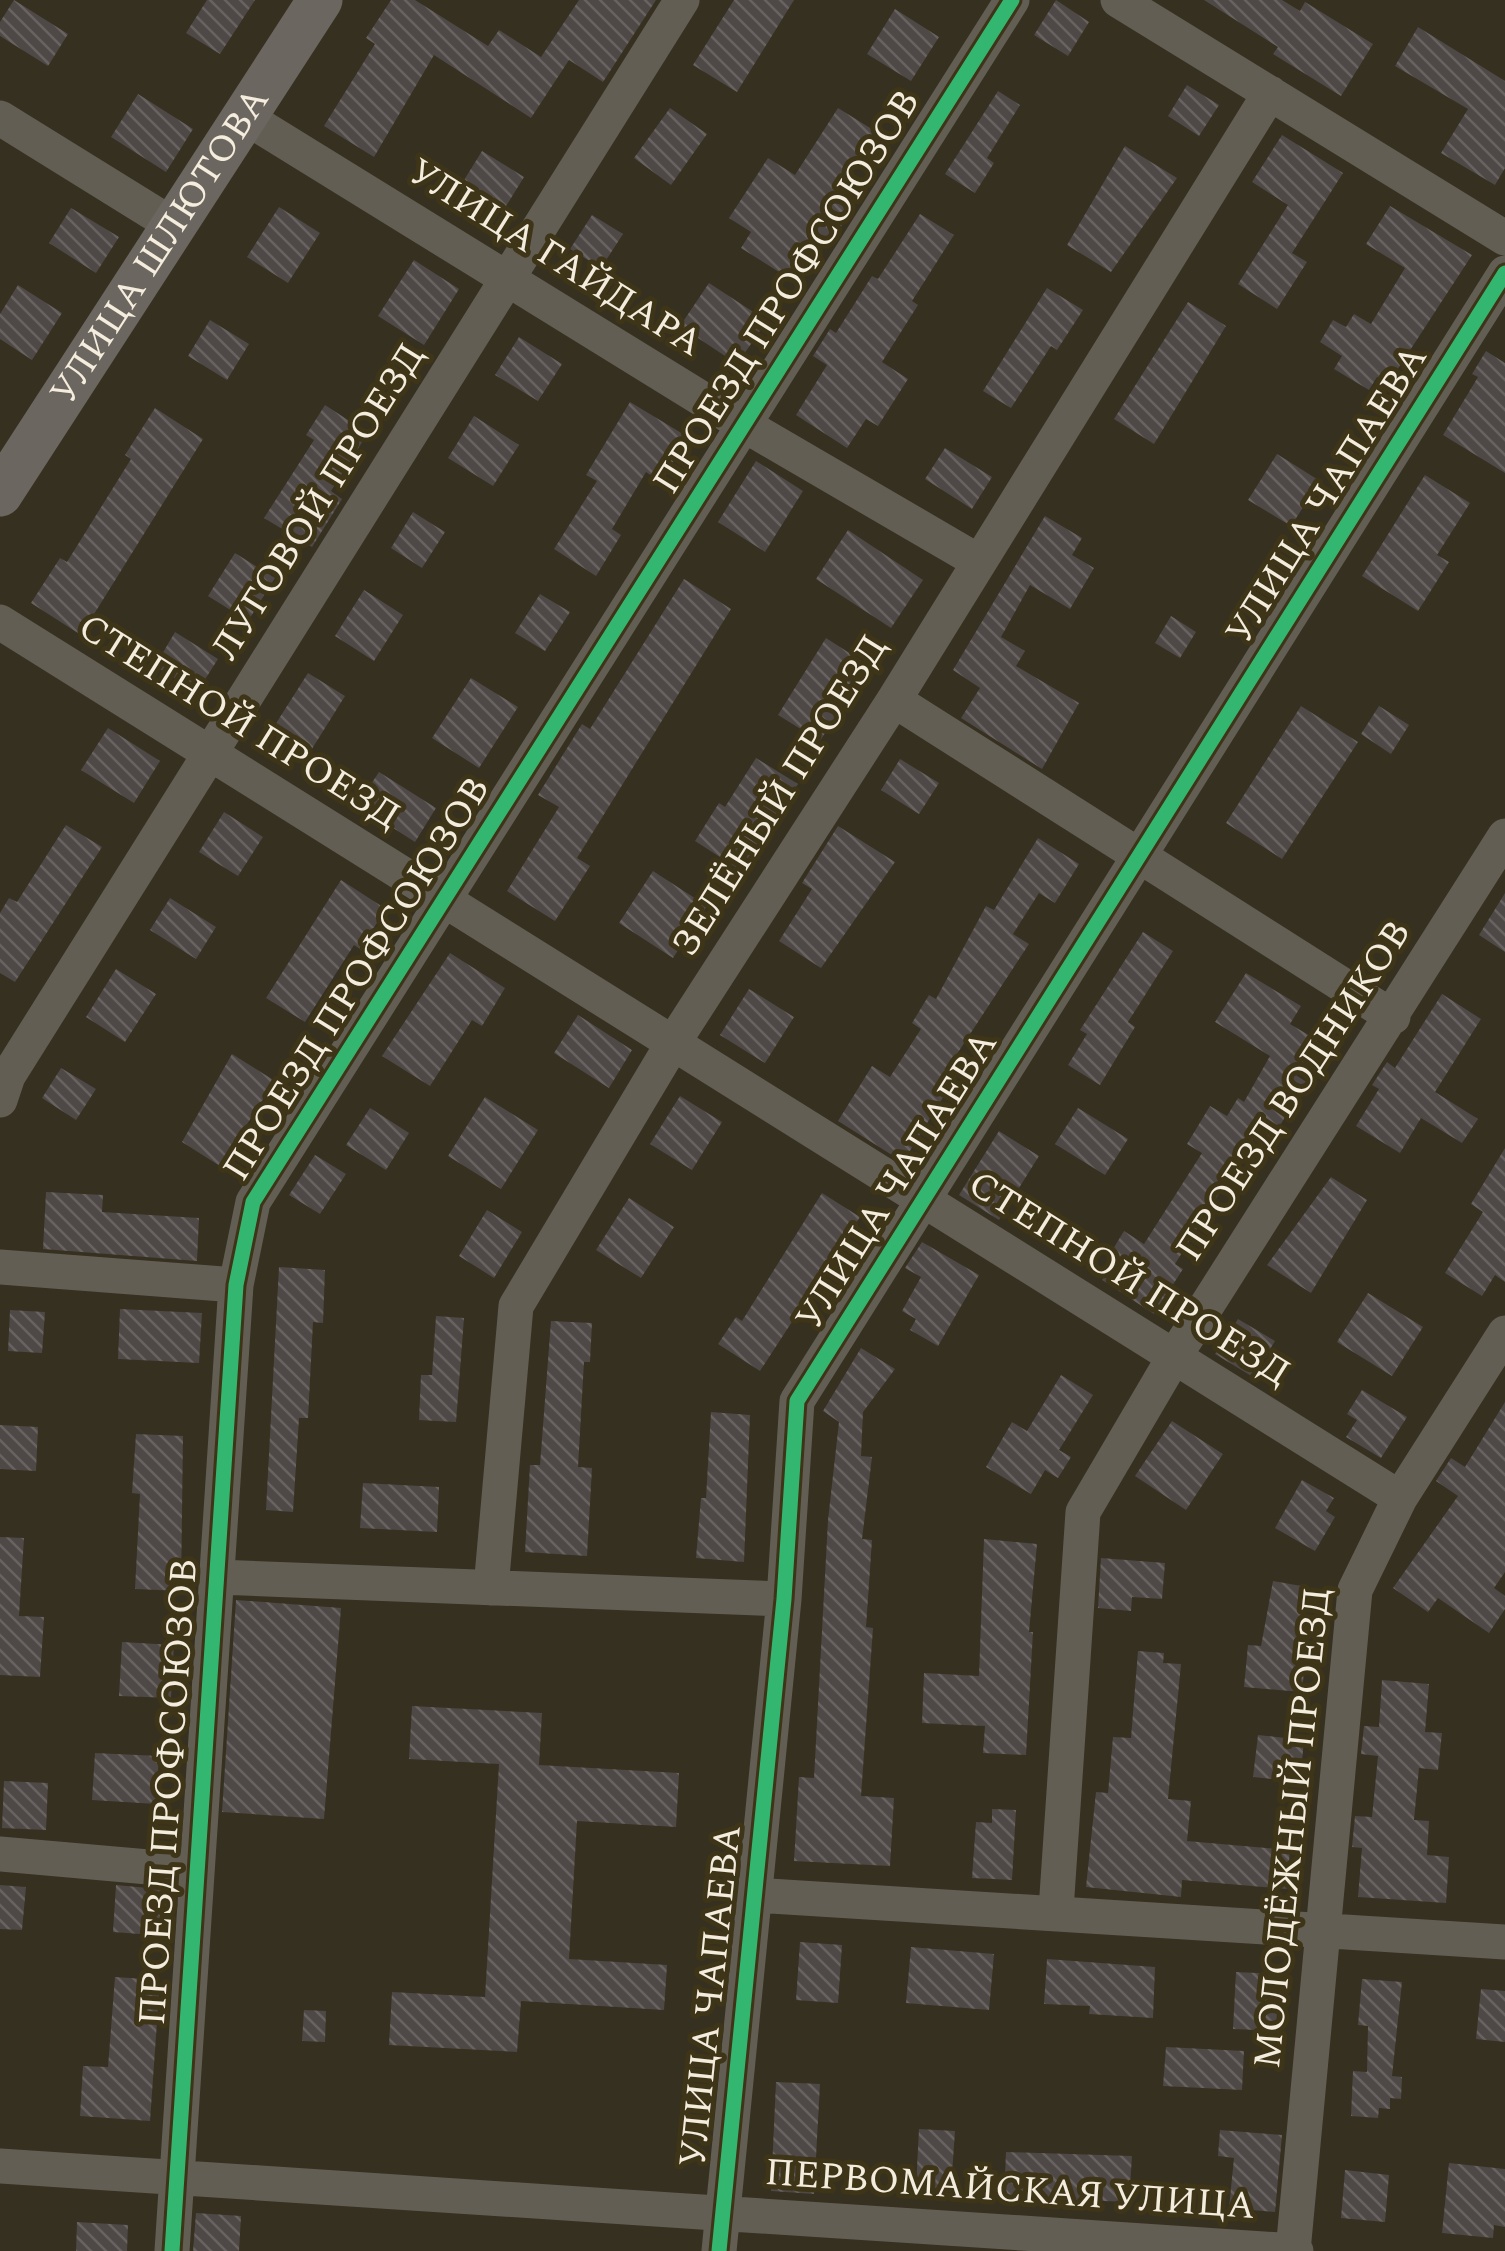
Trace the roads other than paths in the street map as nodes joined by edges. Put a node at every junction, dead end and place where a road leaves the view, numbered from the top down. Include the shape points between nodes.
1 (320, 0) edge
2 (682, 0) edge
3 (1012, 0) edge
4 (1118, 0) edge
5 (1270, 93) junction
6 (0, 118) edge
7 (246, 118) junction
8 (176, 227) junction
9 (1505, 238) edge
10 (1505, 273) edge
11 (507, 279) junction
12 (741, 423) junction
13 (0, 494) edge
14 (976, 560) junction
15 (0, 622) edge
16 (894, 700) junction
17 (212, 755) junction
18 (1505, 836) edge
19 (1140, 857) junction
20 (443, 900) junction
21 (1393, 1017) junction
22 (673, 1044) junction
23 (0, 1100) edge
24 (923, 1200) junction
25 (0, 1267) edge
26 (236, 1285) junction
27 (1505, 1332) edge
28 (1174, 1357) junction
29 (1400, 1498) junction
30 (218, 1576) junction
31 (490, 1588) junction
32 (784, 1600) junction
33 (0, 1854) edge
34 (194, 1871) junction
35 (754, 1895) junction
36 (1056, 1910) junction
37 (1324, 1932) junction
38 (1505, 1942) edge
39 (0, 2166) edge
40 (176, 2176) junction
41 (721, 2214) junction
42 (172, 2251) edge
43 (718, 2251) edge
44 (1294, 2251) edge

1 - 7 main road, УЛИЦА ШЛЮТОВА
2 - 11 street, ЛУГОВОЙ ПРОЕЗД
3 - 12 street, ПРОЕЗД ПРОФСОЮЗОВ
4 - 5 street
5 - 9 street
5 - 14 street, ЗЕЛЁНЫЙ ПРОЕЗД
6 - 8 street
7 - 8 main road, УЛИЦА ШЛЮТОВА
7 - 11 street, УЛИЦА ГАЙДАРА
8 - 13 main road, УЛИЦА ШЛЮТОВА
10 - 19 street, УЛИЦА ЧАПАЕВА
11 - 12 street, УЛИЦА ГАЙДАРА
11 - 17 street, ЛУГОВОЙ ПРОЕЗД
12 - 14 street, УЛИЦА ГАЙДАРА
12 - 20 street, ПРОЕЗД ПРОФСОЮЗОВ
14 - 16 street, ЗЕЛЁНЫЙ ПРОЕЗД
15 - 17 street, СТЕПНОЙ ПРОЕЗД
16 - 19 street
16 - 22 street, ЗЕЛЁНЫЙ ПРОЕЗД
17 - 20 street, СТЕПНОЙ ПРОЕЗД
17 - 23 street, ЛУГОВОЙ ПРОЕЗД via 8,1076
18 - 21 street, ПРОЕЗД ВОДНИКОВ
19 - 21 street
19 - 24 street, УЛИЦА ЧАПАЕВА
20 - 22 street, СТЕПНОЙ ПРОЕЗД
20 - 26 street, ПРОЕЗД ПРОФСОЮЗОВ via 253,1202
21 - 28 street, ПРОЕЗД ВОДНИКОВ
22 - 24 street, СТЕПНОЙ ПРОЕЗД
22 - 31 street, ЗЕЛЁНЫЙ ПРОЕЗД via 516,1306
24 - 28 street, СТЕПНОЙ ПРОЕЗД
24 - 32 street, УЛИЦА ЧАПАЕВА via 797,1400
25 - 26 street
26 - 30 street, ПРОЕЗД ПРОФСОЮЗОВ
27 - 29 street, МОЛОДЁЖНЫЙ ПРОЕЗД
28 - 29 street, СТЕПНОЙ ПРОЕЗД
28 - 36 street, ПРОЕЗД ВОДНИКОВ via 1083,1512
29 - 37 street, МОЛОДЁЖНЫЙ ПРОЕЗД via 1355,1590
30 - 31 street
30 - 34 street, ПРОЕЗД ПРОФСОЮЗОВ
31 - 32 street
32 - 35 street, УЛИЦА ЧАПАЕВА
33 - 34 street
34 - 40 street, ПРОЕЗД ПРОФСОЮЗОВ
35 - 36 street
35 - 41 street, УЛИЦА ЧАПАЕВА
36 - 37 street
37 - 38 street
37 - 44 street, МОЛОДЁЖНЫЙ ПРОЕЗД
39 - 40 street, ПЕРВОМАЙСКАЯ УЛИЦА
40 - 41 street, ПЕРВОМАЙСКАЯ УЛИЦА
40 - 42 street, ПРОЕЗД ПРОФСОЮЗОВ
41 - 43 street, УЛИЦА ЧАПАЕВА
41 - 44 street, ПЕРВОМАЙСКАЯ УЛИЦА

